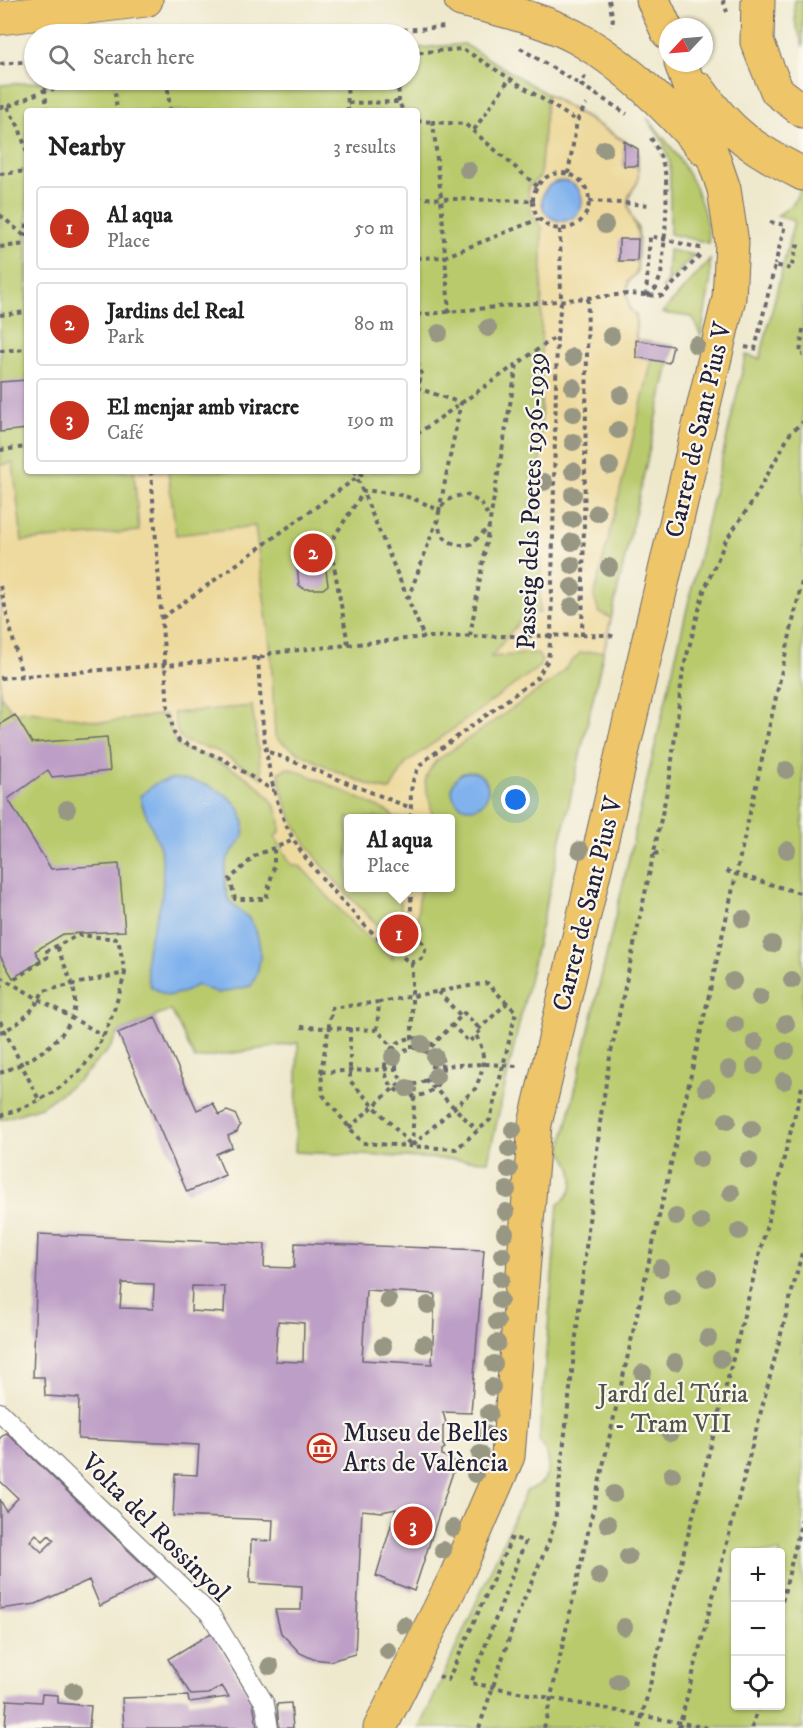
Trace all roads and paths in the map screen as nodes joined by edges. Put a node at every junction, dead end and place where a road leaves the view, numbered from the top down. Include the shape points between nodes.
1 (146, 0) edge
2 (609, 0) edge
3 (653, 0) edge
4 (758, 0) edge
5 (0, 12) edge
6 (455, 13) edge
7 (33, 14) junction
8 (0, 18) edge
9 (661, 18) edge
10 (613, 20) dead end
11 (395, 24) edge
12 (514, 45) dead end
13 (420, 52) edge
14 (24, 62) edge
15 (0, 64) edge
16 (590, 68) dead end
17 (684, 72) edge
18 (687, 72) edge
19 (510, 78) junction
20 (581, 84) junction
21 (45, 90) joint
22 (115, 90) edge
23 (167, 90) edge
24 (347, 90) edge
25 (398, 90) edge
26 (399, 102) junction
27 (348, 103) junction
28 (586, 104) dead end
29 (0, 106) edge
30 (7, 107) junction
31 (47, 108) edge
32 (117, 108) edge
33 (170, 108) edge
34 (348, 108) edge
35 (402, 108) edge
36 (803, 111) edge
37 (629, 116) dead end
38 (420, 121) edge
39 (577, 121) junction
40 (433, 122) junction
41 (644, 129) dead end
42 (474, 130) junction
43 (24, 143) edge
44 (713, 160) junction
45 (24, 171) edge
46 (0, 174) edge
47 (568, 174) junction
48 (803, 174) edge
49 (537, 186) junction
50 (441, 197) junction
51 (420, 198) edge
52 (533, 201) junction
53 (589, 201) junction
54 (651, 205) dead end
55 (0, 215) edge
56 (539, 219) junction
57 (770, 222) dead end
58 (560, 229) junction
59 (24, 236) edge
60 (663, 240) junction
61 (24, 244) edge
62 (0, 247) edge
63 (803, 248) edge
64 (444, 257) junction
65 (420, 258) edge
66 (775, 265) junction
67 (646, 296) junction
68 (588, 298) junction
69 (561, 302) junction
70 (24, 312) edge
71 (449, 313) junction
72 (0, 315) edge
73 (420, 315) edge
74 (803, 329) edge
75 (557, 336) junction
76 (742, 346) dead end
77 (24, 348) edge
78 (0, 351) edge
79 (803, 355) edge
80 (517, 364) junction
81 (420, 389) edge
82 (460, 403) junction
83 (803, 422) edge
84 (420, 432) edge
85 (24, 447) edge
86 (0, 450) edge
87 (152, 474) edge
88 (356, 474) edge
89 (362, 474) edge
90 (357, 477) junction
91 (364, 491) junction
92 (439, 511) junction
93 (437, 519) junction
94 (489, 519) junction
95 (488, 527) junction
96 (803, 577) edge
97 (0, 586) edge
98 (408, 599) junction
99 (162, 618) junction
100 (551, 635) junction
101 (470, 636) junction
102 (582, 636) junction
103 (424, 637) junction
104 (616, 637) dead end
105 (348, 645) junction
106 (258, 657) junction
107 (165, 665) junction
108 (22, 676) junction
109 (0, 678) edge
110 (268, 752) junction
111 (274, 791) junction
112 (411, 808) junction
113 (411, 814) edge
114 (294, 840) junction
115 (274, 849) junction
116 (663, 852) dead end
117 (654, 854) junction
118 (726, 871) dead end
119 (736, 874) junction
120 (411, 892) edge
121 (803, 894) edge
122 (411, 938) junction
123 (57, 946) junction
124 (400, 949) junction
125 (412, 963) junction
126 (124, 973) junction
127 (0, 977) edge
128 (8, 982) junction
129 (71, 985) junction
130 (0, 988) edge
131 (438, 992) junction
132 (413, 996) junction
133 (39, 999) junction
134 (379, 1002) junction
135 (507, 1003) junction
136 (71, 1017) junction
137 (461, 1017) junction
138 (0, 1021) edge
139 (452, 1025) junction
140 (301, 1027) dead end
141 (328, 1027) junction
142 (350, 1028) junction
143 (479, 1029) junction
144 (377, 1030) junction
145 (2, 1032) edge
146 (476, 1035) junction
147 (104, 1036) junction
148 (413, 1037) junction
149 (433, 1045) junction
150 (393, 1046) junction
151 (412, 1048) junction
152 (425, 1053) junction
153 (400, 1054) junction
154 (485, 1064) junction
155 (504, 1064) junction
156 (22, 1065) junction
157 (431, 1066) junction
158 (443, 1066) junction
159 (517, 1066) dead end
160 (384, 1069) junction
161 (396, 1069) junction
162 (350, 1070) junction
163 (321, 1071) junction
164 (0, 1073) edge
165 (426, 1079) junction
166 (403, 1080) junction
167 (803, 1083) edge
168 (415, 1084) junction
169 (434, 1088) junction
170 (393, 1089) junction
171 (414, 1097) junction
172 (40, 1102) junction
173 (373, 1108) junction
174 (455, 1109) junction
175 (0, 1116) edge
176 (349, 1128) junction
177 (477, 1130) junction
178 (412, 1146) junction
179 (803, 1249) edge
180 (0, 1412) edge
181 (803, 1515) edge
182 (782, 1602) edge
183 (438, 1676) dead end
184 (493, 1689) junction
185 (551, 1699) junction
186 (757, 1710) edge
187 (642, 1716) junction
188 (680, 1725) edge
189 (269, 1728) edge
190 (380, 1728) edge
191 (479, 1728) edge
192 (544, 1728) edge
193 (639, 1728) edge
194 (708, 1728) edge
195 (752, 1728) edge

1 - 7 main road
2 - 10 path
3 - 9 main road
4 - 36 main road via 758,42 765,62 777,91
5 - 7 main road
6 - 11 path
6 - 44 main road via 513,13 584,41 672,111
7 - 8 main road
12 - 20 path
13 - 19 path via 463,49
14 - 15 path
16 - 20 path
17 - 44 main road, Carrer de Sant Pius V
18 - 48 main road via 716,114 749,144
19 - 39 path
19 - 42 path
20 - 37 path
21 - 30 path
21 - 31 path
22 - 32 path
23 - 33 path
24 - 27 path
25 - 26 path
26 - 27 path
26 - 35 path
27 - 34 path
28 - 39 path
29 - 30 path
30 - 43 path
38 - 40 path
39 - 47 path
40 - 42 path via 465,124
40 - 50 path
41 - 60 path via 651,136 666,174
42 - 49 path
44 - 190 main road, Carrer de Sant Pius V via 729,216 729,298 535,1124 508,1456 456,1576
45 - 46 path
47 - 49 path via 553,174
47 - 53 path via 583,184
49 - 52 path
50 - 51 path
50 - 52 path
50 - 64 path
52 - 56 path
53 - 54 path
53 - 58 path via 576,224
55 - 59 path
56 - 58 path
56 - 64 path
57 - 66 path via 785,225
58 - 69 path, Passeig dels Poetes 1936-1939
60 - 67 path via 659,282
60 - 67 path via 650,236
60 - 67 path via 705,250 670,291 662,296
61 - 62 path
63 - 66 path via 797,246 791,269
64 - 65 path
64 - 71 path
66 - 76 path via 755,349
67 - 68 path
68 - 69 path
68 - 102 path
69 - 71 path
69 - 75 path, Passeig dels Poetes 1936-1939
70 - 72 path
71 - 73 path
74 - 79 path
75 - 80 path
75 - 100 path, Passeig dels Poetes 1936-1939
77 - 78 path
80 - 82 path
80 - 94 path
81 - 82 path
82 - 84 path
82 - 92 path
83 - 117 path via 791,432 753,501 726,540 704,591 683,670 670,777
85 - 86 path
87 - 99 path
88 - 90 path
89 - 90 path
90 - 91 path
90 - 99 path
91 - 92 path via 416,499
91 - 98 path
91 - 105 path via 330,543
92 - 93 path
92 - 94 path via 450,498 467,495 481,503
93 - 95 path via 442,535 463,546 478,540
93 - 98 path
94 - 95 path
95 - 101 path
96 - 119 path
97 - 108 path
98 - 103 path
99 - 107 path
100 - 101 path
100 - 102 path
100 - 112 path, Passeig dels Poetes 1936-1939 via 548,660 537,678 424,761 414,773 410,784
101 - 103 path
102 - 104 path
103 - 105 path
105 - 106 path
106 - 107 path
106 - 110 path
107 - 108 path
107 - 111 path via 168,708 179,741 223,759
108 - 109 path
110 - 111 path
110 - 112 path
111 - 114 path
112 - 113 path, Passeig dels Poetes 1936-1939
114 - 115 path
114 - 124 path via 327,884 369,929 387,945
115 - 115 path via 256,855 230,879 235,899 266,899
116 - 117 path
117 - 184 path via 601,1115 555,1522 516,1618
118 - 119 path
119 - 121 path
119 - 185 path
120 - 122 path
122 - 124 path
122 - 125 path via 423,943 425,950 423,958
123 - 126 path via 78,935 118,939
123 - 128 path via 47,951 49,956
123 - 129 path
124 - 125 path via 402,957
125 - 132 path
126 - 129 path
126 - 147 path via 113,1018
127 - 128 path
128 - 130 path
128 - 133 path
129 - 133 path via 42,991
129 - 136 path via 75,998
131 - 132 path
131 - 135 path via 487,984
131 - 137 path
132 - 134 path
132 - 148 path
133 - 136 path
133 - 145 path via 20,1022
134 - 141 path via 332,1008
134 - 144 path
135 - 143 path
135 - 155 path via 516,1012
136 - 147 path
136 - 156 path via 55,1040
137 - 139 path
137 - 143 path via 464,1013
138 - 145 path
139 - 146 path via 469,1042
139 - 149 path
140 - 141 path
141 - 142 path
141 - 163 path
142 - 144 path
142 - 162 path
143 - 146 path
144 - 150 path
145 - 156 path
146 - 154 path
147 - 172 path via 96,1052 71,1080
148 - 149 path
148 - 150 path
148 - 151 path
149 - 152 path
149 - 158 path
150 - 153 path
150 - 160 path
151 - 152 path
151 - 153 path
152 - 157 path
153 - 161 path
154 - 155 path
154 - 158 path
154 - 174 path via 475,1089
155 - 159 path
155 - 177 path via 489,1120
156 - 164 path
156 - 172 path
157 - 158 path
157 - 165 path
158 - 169 path
160 - 161 path
160 - 162 path
160 - 170 path
161 - 166 path
162 - 163 path
162 - 173 path via 350,1081
163 - 176 path via 323,1095
165 - 168 path
165 - 169 path
166 - 168 path
166 - 170 path
167 - 187 path
168 - 171 path
169 - 171 path
169 - 174 path
170 - 171 path
170 - 173 path
171 - 178 path
172 - 175 path
173 - 176 path
173 - 178 path
174 - 177 path
174 - 178 path
176 - 178 path via 362,1143
177 - 178 path via 456,1149
179 - 188 path
180 - 189 street, Volta del Rossinyol via 211,1615 265,1704
181 - 182 path
183 - 184 path via 448,1680 512,1537 525,1542 471,1683
184 - 185 path
184 - 191 path
185 - 187 path
185 - 192 path
186 - 195 path
187 - 188 path
187 - 193 path
188 - 194 path

